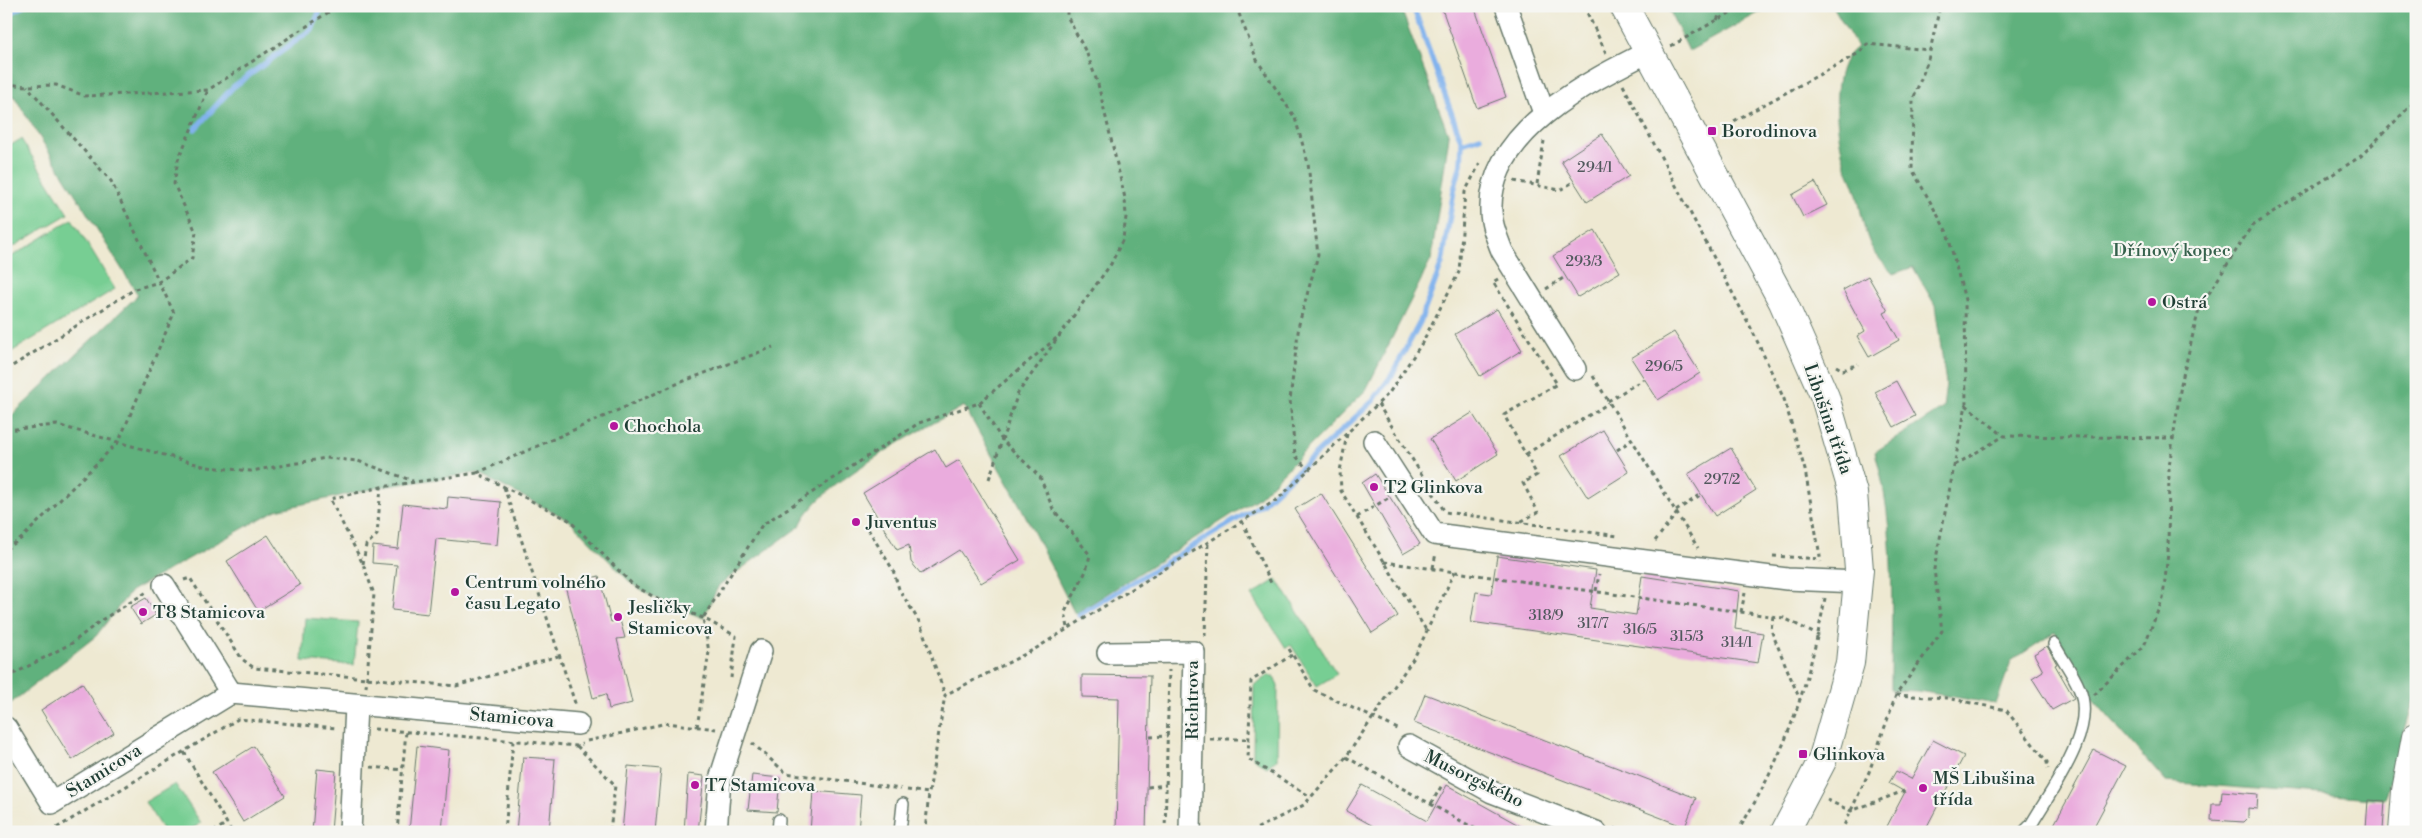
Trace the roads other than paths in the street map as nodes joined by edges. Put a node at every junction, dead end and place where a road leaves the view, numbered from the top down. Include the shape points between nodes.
1 (1506, 6) edge
2 (1624, 6) edge
3 (1648, 52) junction
4 (1544, 113) junction
5 (1584, 372) road end
6 (1374, 441) dead end
7 (1858, 582) junction
8 (164, 585) road end
9 (2054, 644) dead end
10 (761, 652) dead end
11 (1108, 653) dead end
12 (231, 693) junction
13 (361, 706) junction
14 (6, 728) edge
15 (583, 732) road end
16 (2416, 737) edge
17 (1409, 746) dead end
18 (903, 804) dead end
19 (350, 832) edge
20 (716, 832) edge
21 (900, 832) edge
22 (1190, 832) edge
23 (1596, 832) edge
24 (1785, 832) edge
25 (2024, 832) edge
26 (2403, 832) edge

1 - 4 street
2 - 3 street, Libušina třída
3 - 4 street
3 - 7 street, Libušina třída via 1783,302 1825,397 1854,493
4 - 5 street via 1522,135 1506,158 1494,184 1490,211 1502,251
6 - 7 street via 1434,534 1787,579
7 - 24 street, Libušina třída via 1850,663 1825,754
8 - 12 street
9 - 25 lane via 2080,688 2082,723 2076,747
10 - 20 street via 720,779
11 - 22 street, Richtrova via 1194,652
12 - 13 street, Stamicova
12 - 14 street, Stamicova via 52,803
13 - 15 street, Stamicova
13 - 19 street via 355,730
16 - 26 street via 2406,791
17 - 23 street, Musorgského via 1492,792
18 - 21 lane

